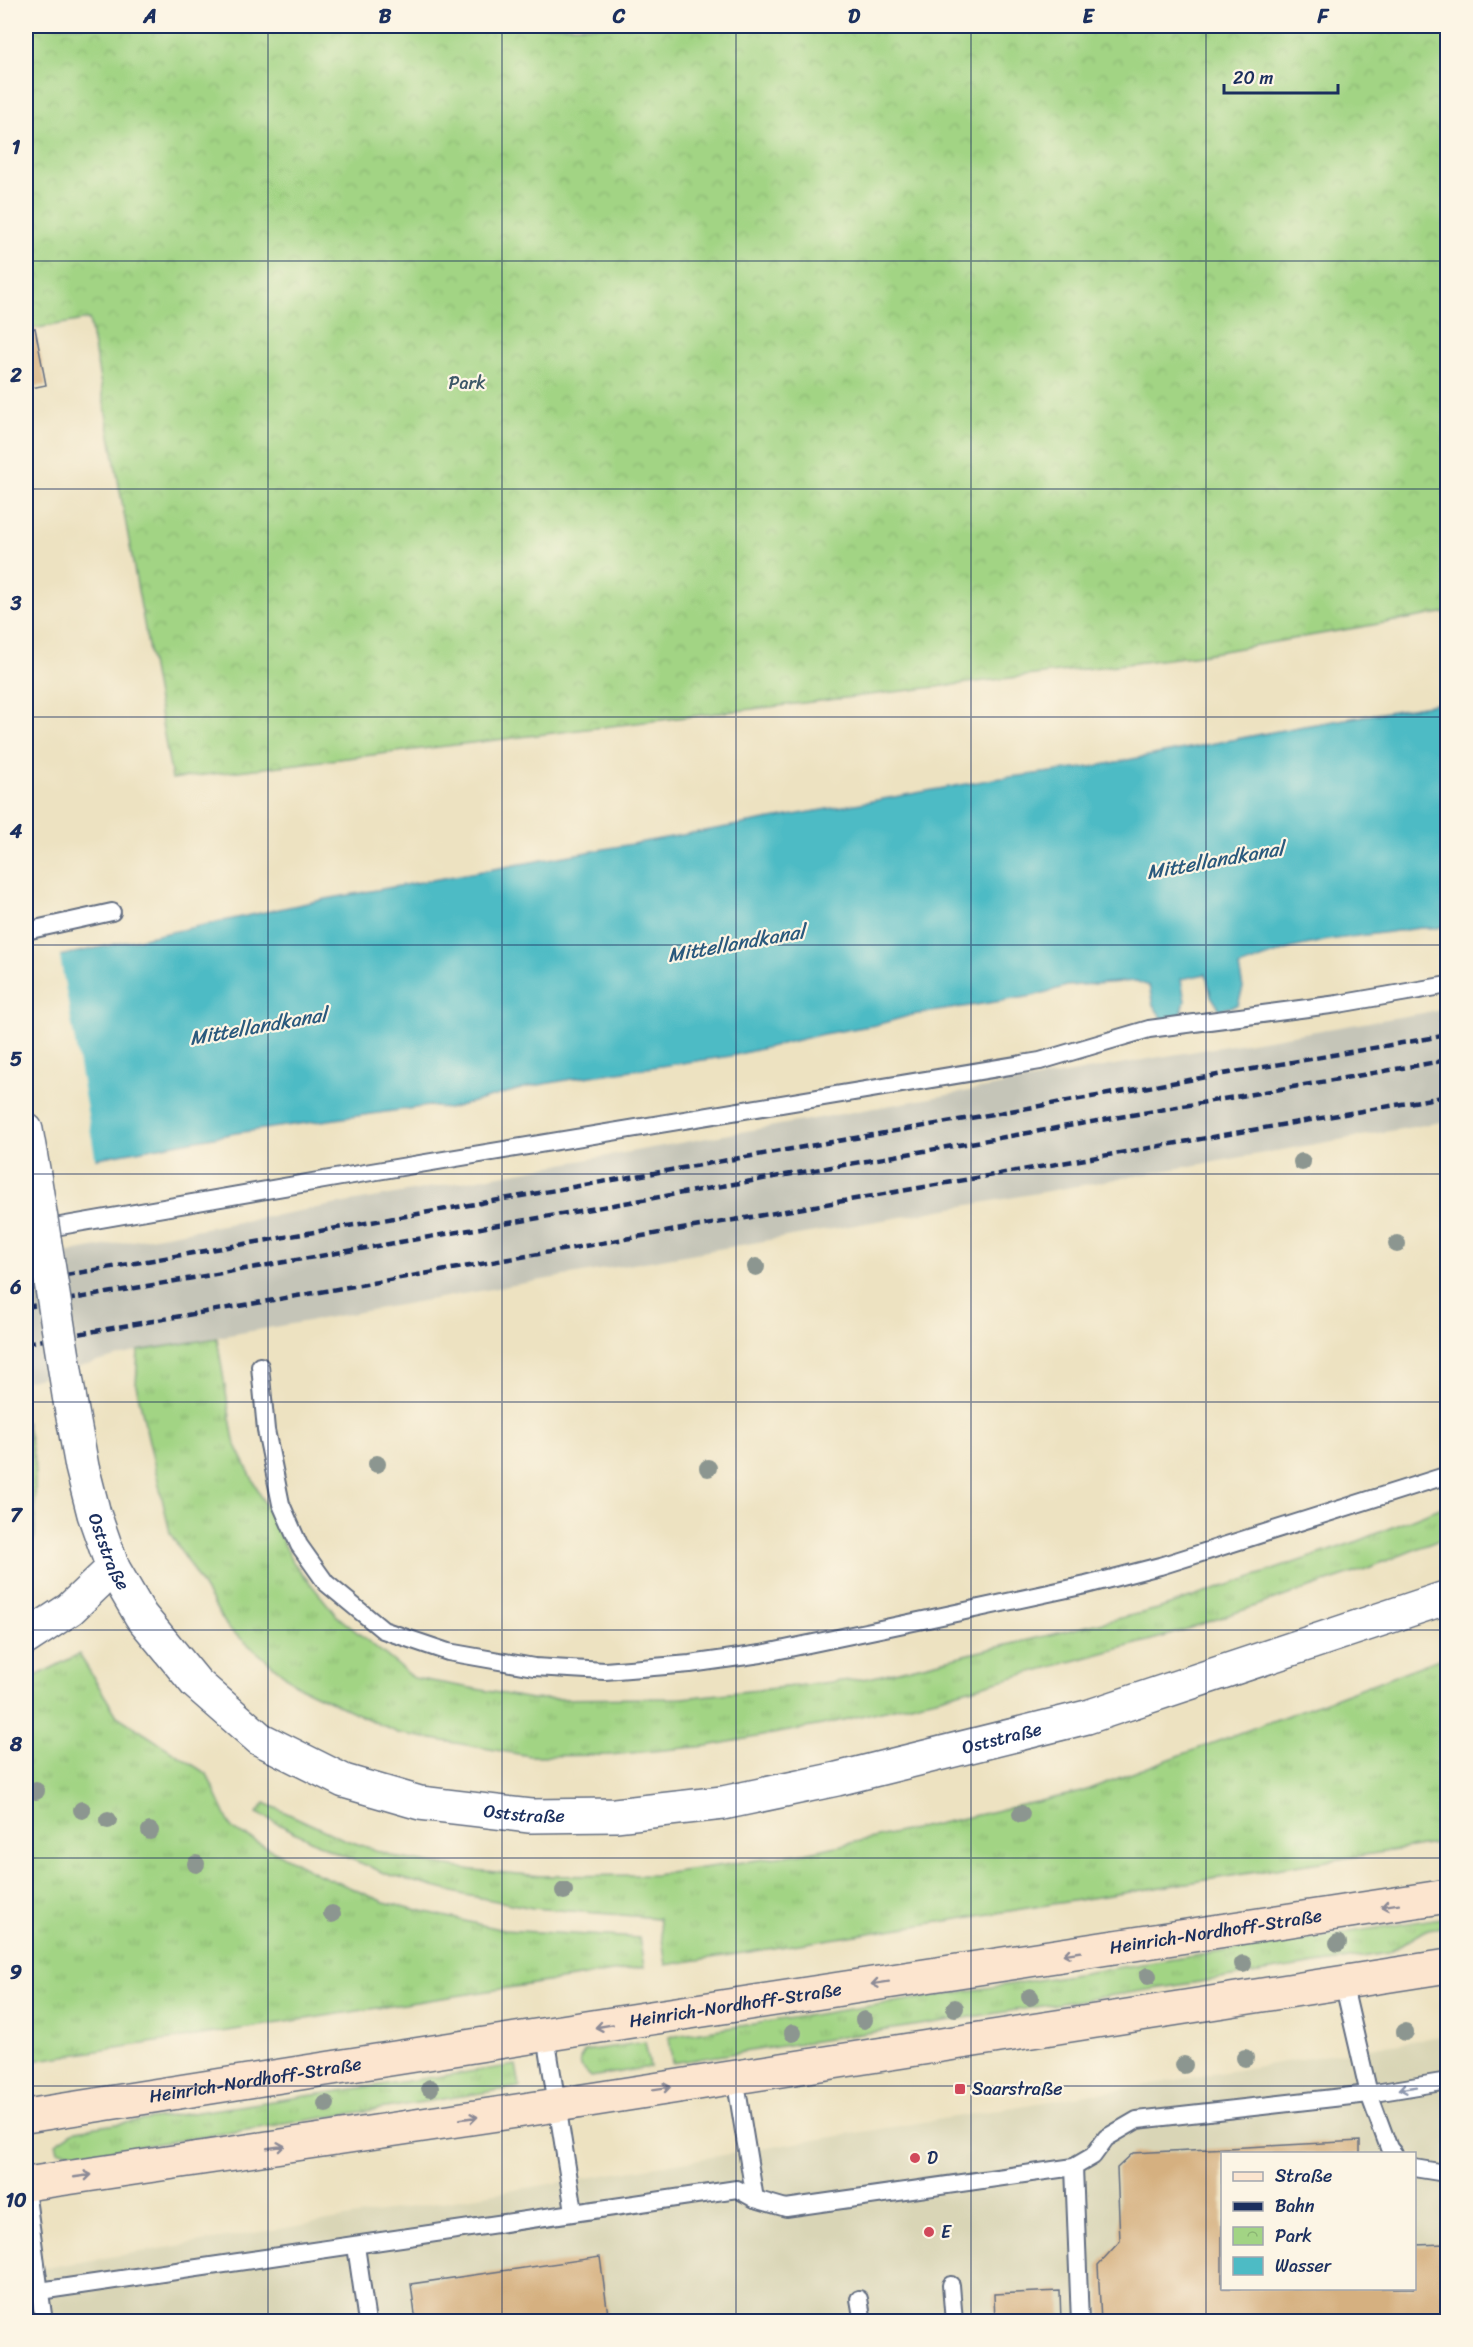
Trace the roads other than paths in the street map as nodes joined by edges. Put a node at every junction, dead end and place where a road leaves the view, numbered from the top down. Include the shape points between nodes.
1 (112, 912) dead end
2 (26, 931) edge
3 (1448, 985) edge
4 (26, 1130) edge
5 (26, 1232) edge
6 (260, 1366) dead end
7 (1448, 1475) edge
8 (113, 1568) junction
9 (1448, 1598) edge
10 (26, 1638) edge
11 (1448, 1896) edge
12 (1448, 1966) edge
13 (1343, 1982) junction
14 (546, 2036) junction
15 (735, 2077) junction
16 (1448, 2081) edge
17 (1369, 2094) junction
18 (557, 2105) junction
19 (26, 2116) edge
20 (1392, 2152) edge
21 (1074, 2167) junction
22 (1416, 2168) edge
23 (1448, 2170) edge
24 (26, 2184) edge
25 (26, 2190) edge
26 (755, 2199) junction
27 (574, 2211) junction
28 (356, 2246) junction
29 (951, 2285) dead end
30 (33, 2292) edge
31 (859, 2299) dead end
32 (44, 2322) edge
33 (367, 2322) edge
34 (862, 2322) edge
35 (954, 2322) edge
36 (1080, 2322) edge

1 - 2 lane
3 - 5 lane via 1149,1029 1040,1061
4 - 8 street, Oststraße, bridge via 82,1467
6 - 7 lane via 266,1430 281,1504 299,1545 326,1583 383,1630 448,1652 534,1667 605,1671 690,1664 893,1627 1160,1566
8 - 9 street, Oststraße via 141,1616 196,1683 260,1739 344,1781 420,1803 530,1816 615,1815 723,1803 837,1779 1087,1717
8 - 10 street via 70,1609
11 -> 14 main road, Heinrich-Nordhoff-Straße
12 - 13 main road
13 - 15 main road
13 - 17 lane
14 - 18 lane
14 - 19 main road, Heinrich-Nordhoff-Straße
18 -> 15 main road
15 - 26 lane
16 -> 17 lane
17 - 20 lane
17 - 21 lane via 1137,2120 1106,2138 1093,2156
24 -> 18 main road
18 - 27 lane
21 - 26 lane via 786,2208
21 - 36 lane
22 - 23 lane
25 - 30 lane
26 - 27 lane via 736,2189
27 - 28 lane
28 - 30 lane
28 - 33 lane
29 - 35 lane
30 - 32 lane
31 - 34 lane

